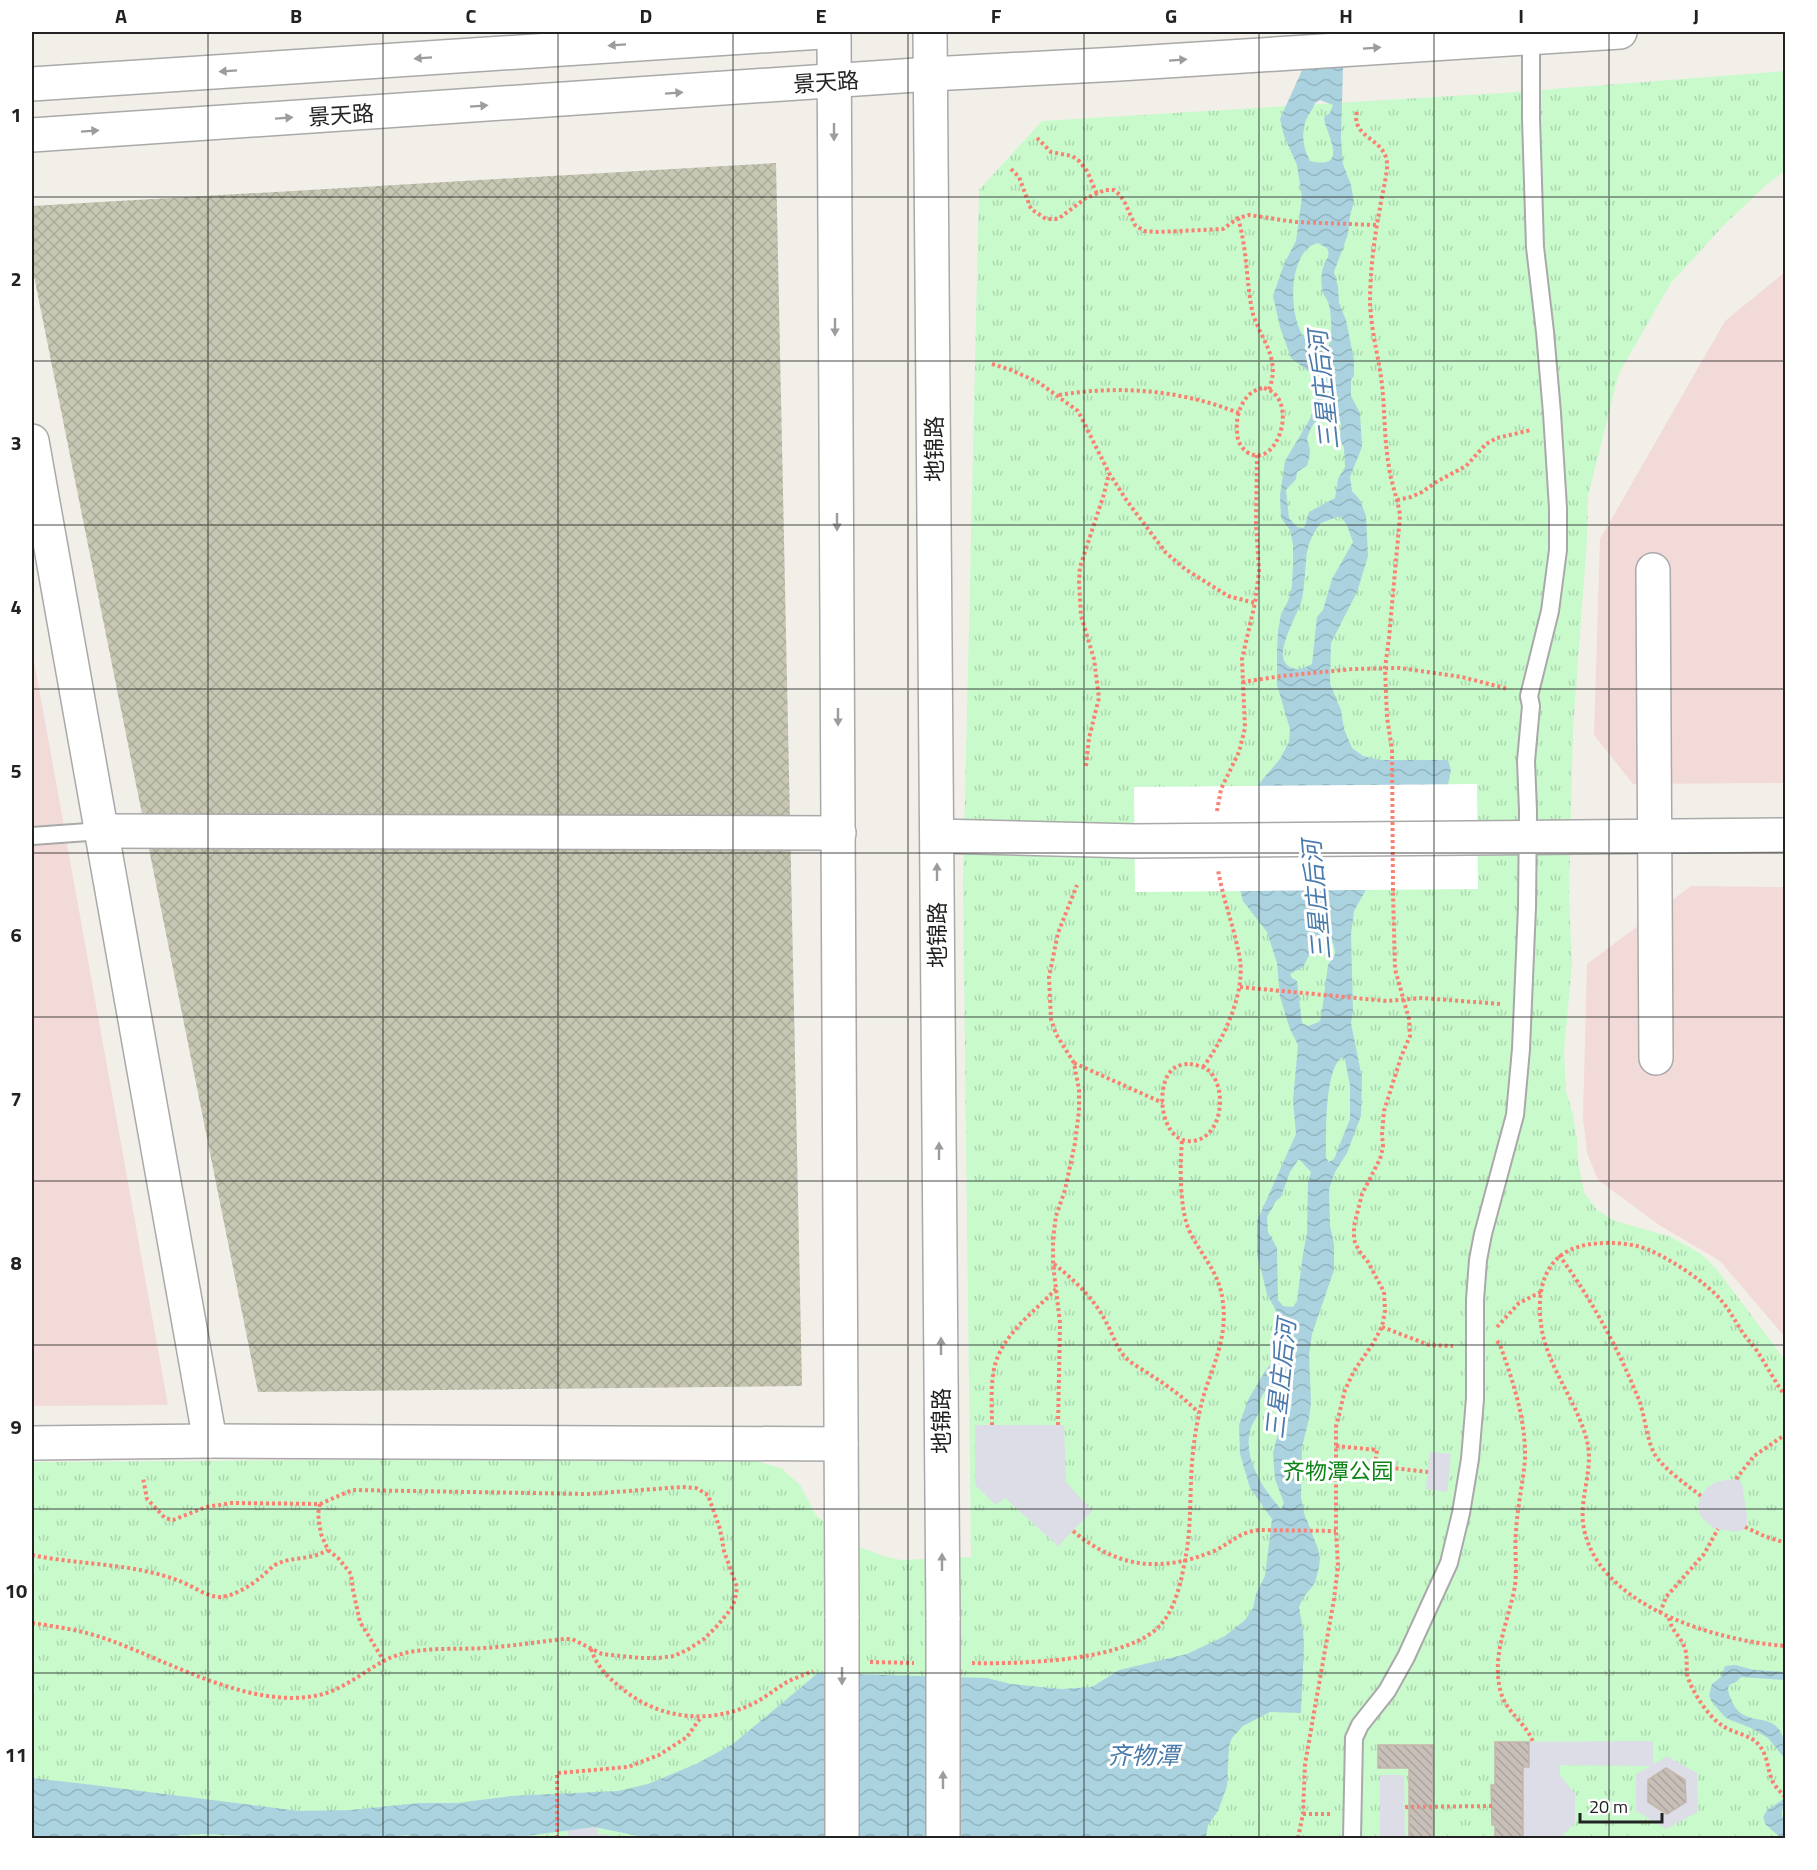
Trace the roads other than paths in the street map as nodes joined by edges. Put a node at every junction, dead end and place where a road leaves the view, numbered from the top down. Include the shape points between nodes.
1 (822, 32) edge
2 (834, 32) edge
3 (930, 32) edge
4 (1620, 32) edge
5 (1531, 38) junction
6 (931, 74) junction
7 (834, 82) junction
8 (32, 84) edge
9 (32, 135) edge
10 (32, 441) edge
11 (1653, 570) dead end
12 (102, 831) junction
13 (839, 832) junction
14 (1785, 835) edge
15 (32, 836) edge
16 (937, 836) junction
17 (1655, 836) junction
18 (1528, 838) junction
19 (1656, 1059) dead end
20 (210, 1441) junction
21 (32, 1443) edge
22 (841, 1444) junction
23 (842, 1839) edge
24 (943, 1839) edge
25 (1352, 1839) edge

1 -> 8 street
2 - 7 street
3 - 6 street, 地锦路
4 - 5 street, 景天路
6 -> 5 street, 景天路
5 - 18 lane via 1535,247 1553,429 1558,550 1550,611 1529,696
6 - 7 street, 景天路
6 - 16 street, 地锦路
9 -> 7 street, 景天路
7 -> 13 street
10 - 12 street
11 - 17 street
12 - 13 street
12 - 15 lane
12 - 20 street
13 - 22 street
14 - 17 street
16 - 18 street via 1135,841
24 -> 16 street, 地锦路, bridge
17 - 18 street
17 - 19 street
18 - 25 lane via 1515,1114 1478,1260 1475,1399 1461,1513 1449,1563 1406,1657 1354,1738
20 - 21 street
20 - 22 street
22 -> 23 street, bridge

